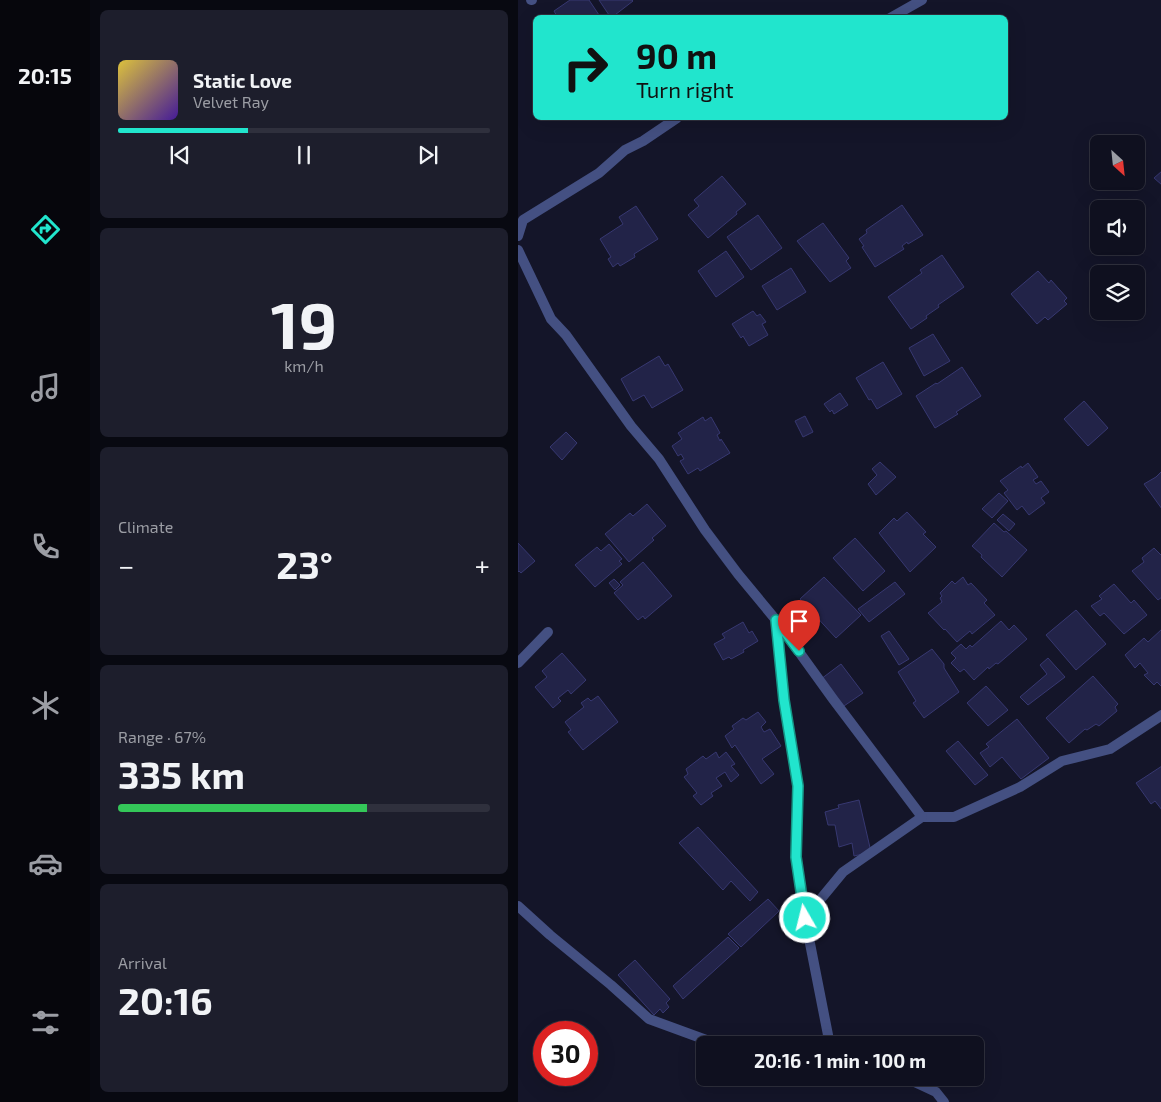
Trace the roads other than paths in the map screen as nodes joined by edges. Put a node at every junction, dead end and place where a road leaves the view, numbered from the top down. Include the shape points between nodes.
1 (922, 0) edge
2 (895, 15) edge
3 (674, 120) edge
4 (518, 236) edge
5 (518, 249) edge
6 (776, 620) junction
7 (548, 632) dead end
8 (518, 664) edge
9 (1162, 715) edge
10 (922, 817) junction
11 (518, 906) edge
12 (805, 918) junction
13 (831, 1036) edge
14 (696, 1037) edge
15 (923, 1086) edge
16 (944, 1102) edge

1 - 2 street
3 - 4 street via 625,150 599,173 522,220
5 - 6 street via 551,319 566,334 631,426 659,459 705,530
6 - 10 street
6 - 12 street via 784,700 798,786 796,857
7 - 8 street
9 - 10 street via 1110,749 1062,761 1020,787 954,818
10 - 12 street via 842,872
11 - 14 street via 649,1020
12 - 13 street
15 - 16 street via 936,1092

